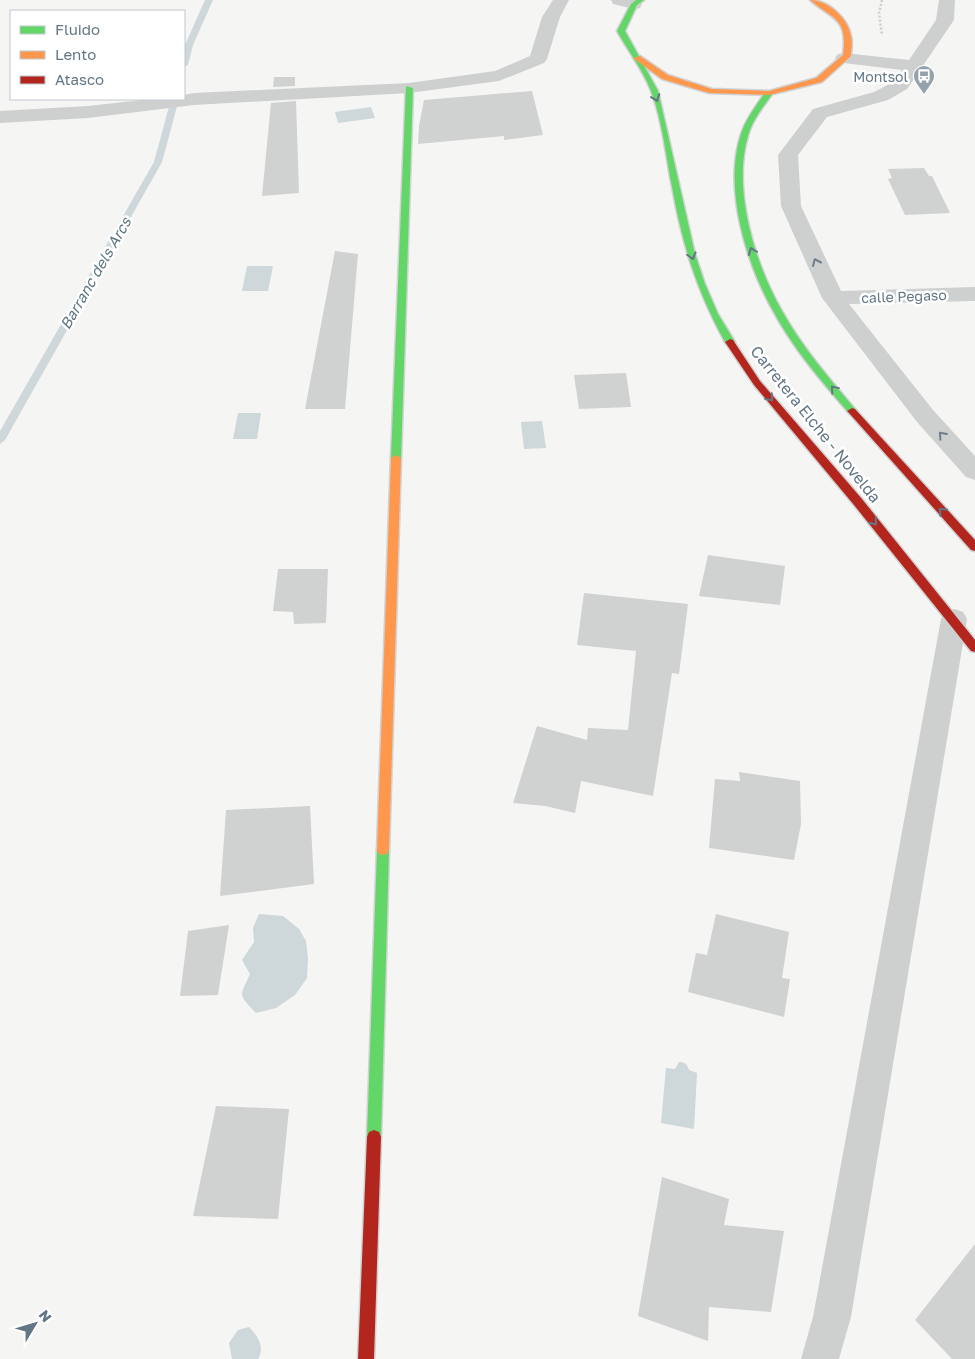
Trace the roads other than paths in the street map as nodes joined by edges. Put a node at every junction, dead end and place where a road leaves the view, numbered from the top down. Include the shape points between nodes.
1 (560, 0) edge
2 (813, 0) edge
3 (947, 0) edge
4 (631, 1) edge
5 (845, 6) dead end
6 (840, 18) junction
7 (633, 56) junction
8 (844, 58) junction
9 (914, 66) junction
10 (410, 88) junction
11 (769, 93) junction
12 (0, 117) edge
13 (975, 294) edge
14 (833, 298) junction
15 (975, 470) edge
16 (975, 547) edge
17 (954, 619) junction
18 (975, 648) edge
19 (366, 1359) edge
20 (820, 1359) edge

1 - 10 street via 538,59 499,76
2 - 6 main road
3 - 9 street via 945,20
4 - 7 main road, Carretera Elche - Novelda via 621,31
5 - 6 main road
6 - 8 main road via 849,36
7 - 11 main road via 665,77 712,91
7 -> 17 main road, Carretera Elche - Novelda via 657,96 681,218 697,273 720,326 757,383
8 - 9 street
8 - 11 main road via 819,80
14 -> 9 street via 791,206 788,155 820,113 881,96 901,85
10 - 12 street via 194,99 88,112
10 - 19 main road
16 -> 11 main road via 902,469 780,318 745,233 739,198 738,165 744,135
13 - 14 street, calle Pegaso
15 -> 14 street via 925,416
17 - 18 main road, Carretera Elche - Novelda
17 - 20 street via 832,1317

